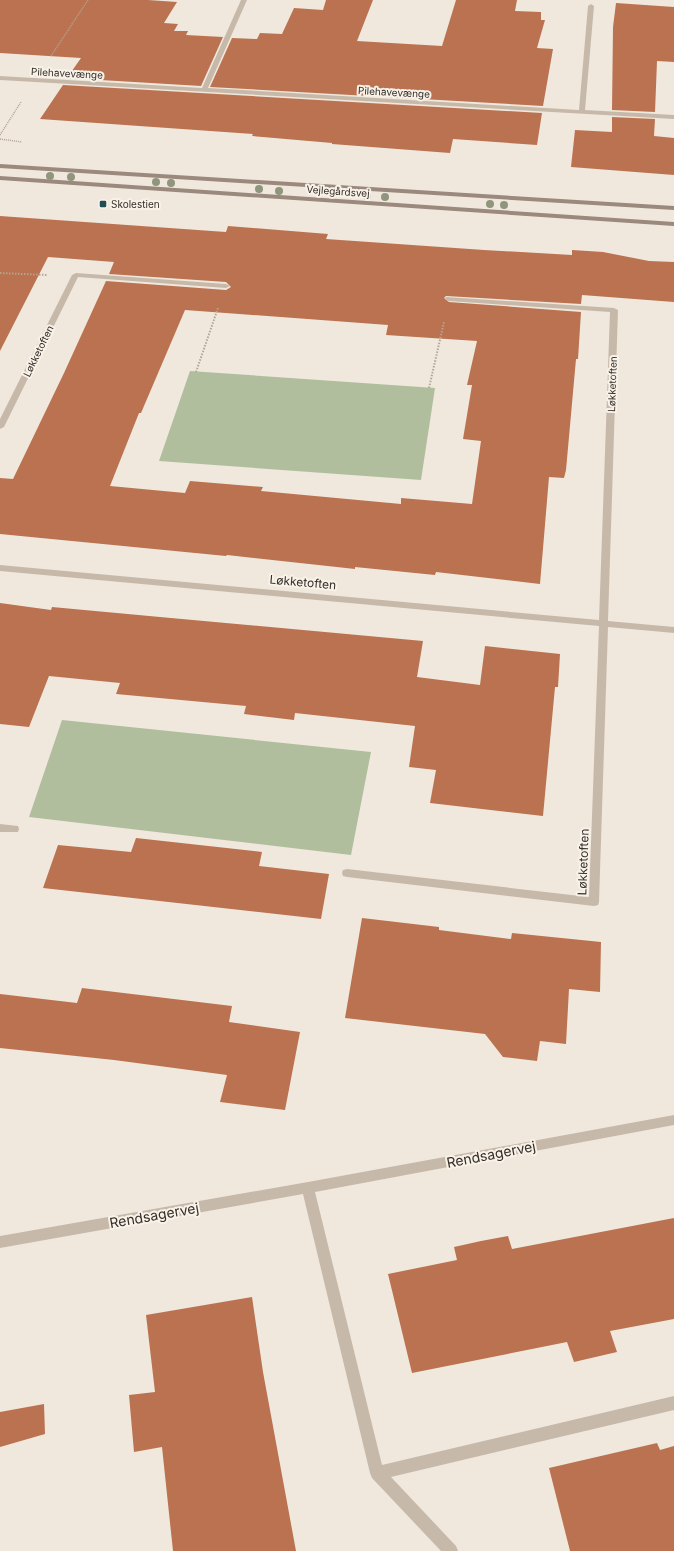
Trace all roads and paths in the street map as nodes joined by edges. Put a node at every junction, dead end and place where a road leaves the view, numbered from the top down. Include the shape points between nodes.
1 (244, 0) edge
2 (591, 6) dead end
3 (0, 78) edge
4 (204, 90) junction
5 (582, 112) junction
6 (674, 117) edge
7 (0, 166) edge
8 (0, 178) edge
9 (674, 208) edge
10 (674, 224) edge
11 (0, 273) edge
12 (76, 275) junction
13 (226, 286) joint
14 (449, 299) joint
15 (196, 372) dead end
16 (429, 388) dead end
17 (0, 427) edge
18 (0, 568) edge
19 (604, 623) junction
20 (674, 630) edge
21 (0, 828) edge
22 (14, 829) dead end
23 (347, 873) dead end
24 (674, 1120) edge
25 (308, 1188) junction
26 (0, 1242) edge
27 (674, 1403) edge
28 (377, 1473) junction
29 (451, 1551) edge

1 - 4 street
2 - 5 street
3 - 4 street, Pilehavevænge
4 - 5 street, Pilehavevænge
5 - 6 street, Pilehavevænge
7 - 9 street, Vejlegårdsvej
8 - 10 street, Vejlegårdsvej
11 - 12 path
12 - 13 street
12 - 17 street, Løkketoften
13 - 15 path
14 - 16 path
14 - 19 street, Løkketoften via 614,310
18 - 19 street, Løkketoften
19 - 20 street, Løkketoften
19 - 23 street, Løkketoften via 594,902
21 - 22 street
24 - 25 street, Rendsagervej
25 - 26 street, Rendsagervej
25 - 28 street
27 - 28 street
28 - 29 street

